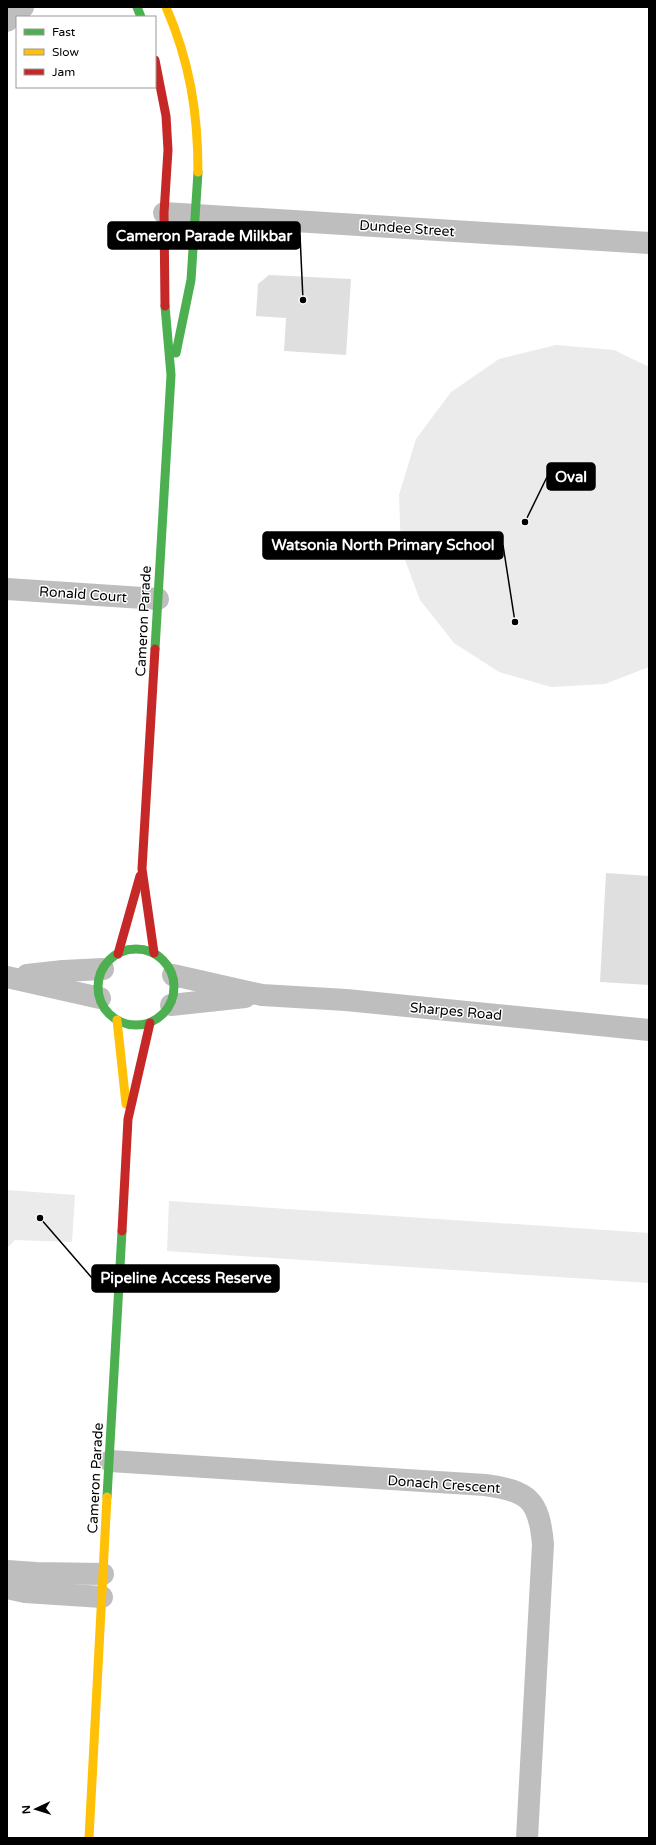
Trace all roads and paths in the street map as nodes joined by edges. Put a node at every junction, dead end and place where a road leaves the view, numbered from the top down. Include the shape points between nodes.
1 (23, 7) edge
2 (166, 7) edge
3 (7, 21) edge
4 (156, 65) edge
5 (164, 213) junction
6 (197, 214) junction
7 (649, 243) edge
8 (171, 375) junction
9 (7, 589) edge
10 (158, 599) junction
11 (142, 869) junction
12 (154, 953) junction
13 (118, 954) junction
14 (103, 969) junction
15 (173, 975) junction
16 (11, 977) edge
17 (262, 995) junction
18 (100, 998) junction
19 (171, 1005) junction
20 (117, 1020) junction
21 (150, 1023) junction
22 (649, 1030) edge
23 (128, 1119) junction
24 (110, 1461) junction
25 (7, 1571) edge
26 (103, 1574) junction
27 (7, 1588) edge
28 (102, 1597) junction
29 (89, 1838) edge
30 (527, 1838) edge

1 - 3 street
2 - 6 street, Cameron Parade via 187,62 195,110 198,148
4 - 5 street, Cameron Parade via 166,116 168,150
5 - 6 street, Dundee Street
5 - 8 street, Cameron Parade via 164,293
6 - 7 street, Dundee Street
6 - 8 street, Cameron Parade via 189,293
8 - 10 street, Cameron Parade
9 - 10 street, Ronald Court
10 - 11 street, Cameron Parade
11 - 12 street, Cameron Parade
11 - 13 street, Cameron Parade
12 - 13 street via 142,949
12 - 15 street via 162,959
13 - 14 street
14 - 16 street
14 - 18 street via 99,978
15 - 17 street, Sharpes Road
15 - 19 street via 175,985
16 - 18 street
17 - 19 street, Sharpes Road
17 - 22 street, Sharpes Road via 346,1000
18 - 20 street via 109,1014
19 - 21 street via 158,1019
20 - 21 street via 127,1025 139,1026
20 - 23 street, Cameron Parade
21 - 23 street, Cameron Parade
23 - 24 street, Cameron Parade
24 - 26 street, Cameron Parade
24 - 30 street, Donach Crescent via 485,1485 509,1488 531,1501 542,1526 543,1544
25 - 26 street
26 - 28 street, Cameron Parade
27 - 28 street via 26,1592
28 - 29 street, Cameron Parade

